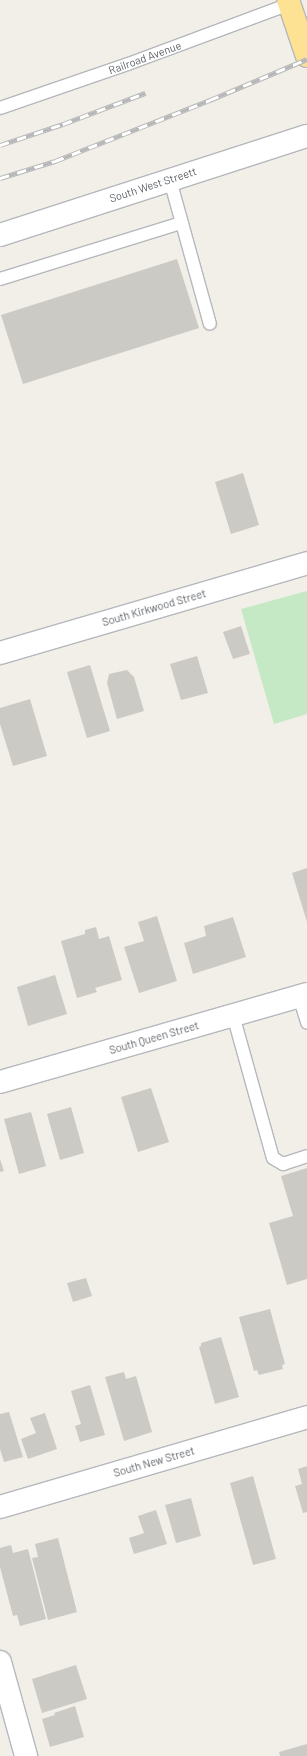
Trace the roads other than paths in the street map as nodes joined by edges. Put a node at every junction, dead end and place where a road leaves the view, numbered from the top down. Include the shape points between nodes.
1 (289, 2) edge
2 (307, 56) edge
3 (0, 108) edge
4 (307, 136) edge
5 (170, 180) junction
6 (182, 223) junction
7 (0, 235) edge
8 (0, 279) edge
9 (210, 324) dead end
10 (307, 563) edge
11 (0, 653) edge
12 (303, 995) edge
13 (233, 1015) junction
14 (307, 1023) edge
15 (0, 1082) edge
16 (307, 1156) edge
17 (307, 1417) edge
18 (0, 1507) edge
19 (0, 1662) edge
20 (26, 1756) edge

1 - 2 highway
1 - 3 lane, Railroad Avenue via 128,64
4 - 5 street, South West Streett
5 - 6 lane
5 - 7 street, South West Streett
6 - 8 lane
6 - 9 lane
10 - 11 street, South Kirkwood Street
12 - 13 street, South Queen Street
12 - 14 lane
13 - 15 street, South Queen Street
13 - 16 lane via 273,1158 283,1164
17 - 18 street, South New Street
19 - 20 street

